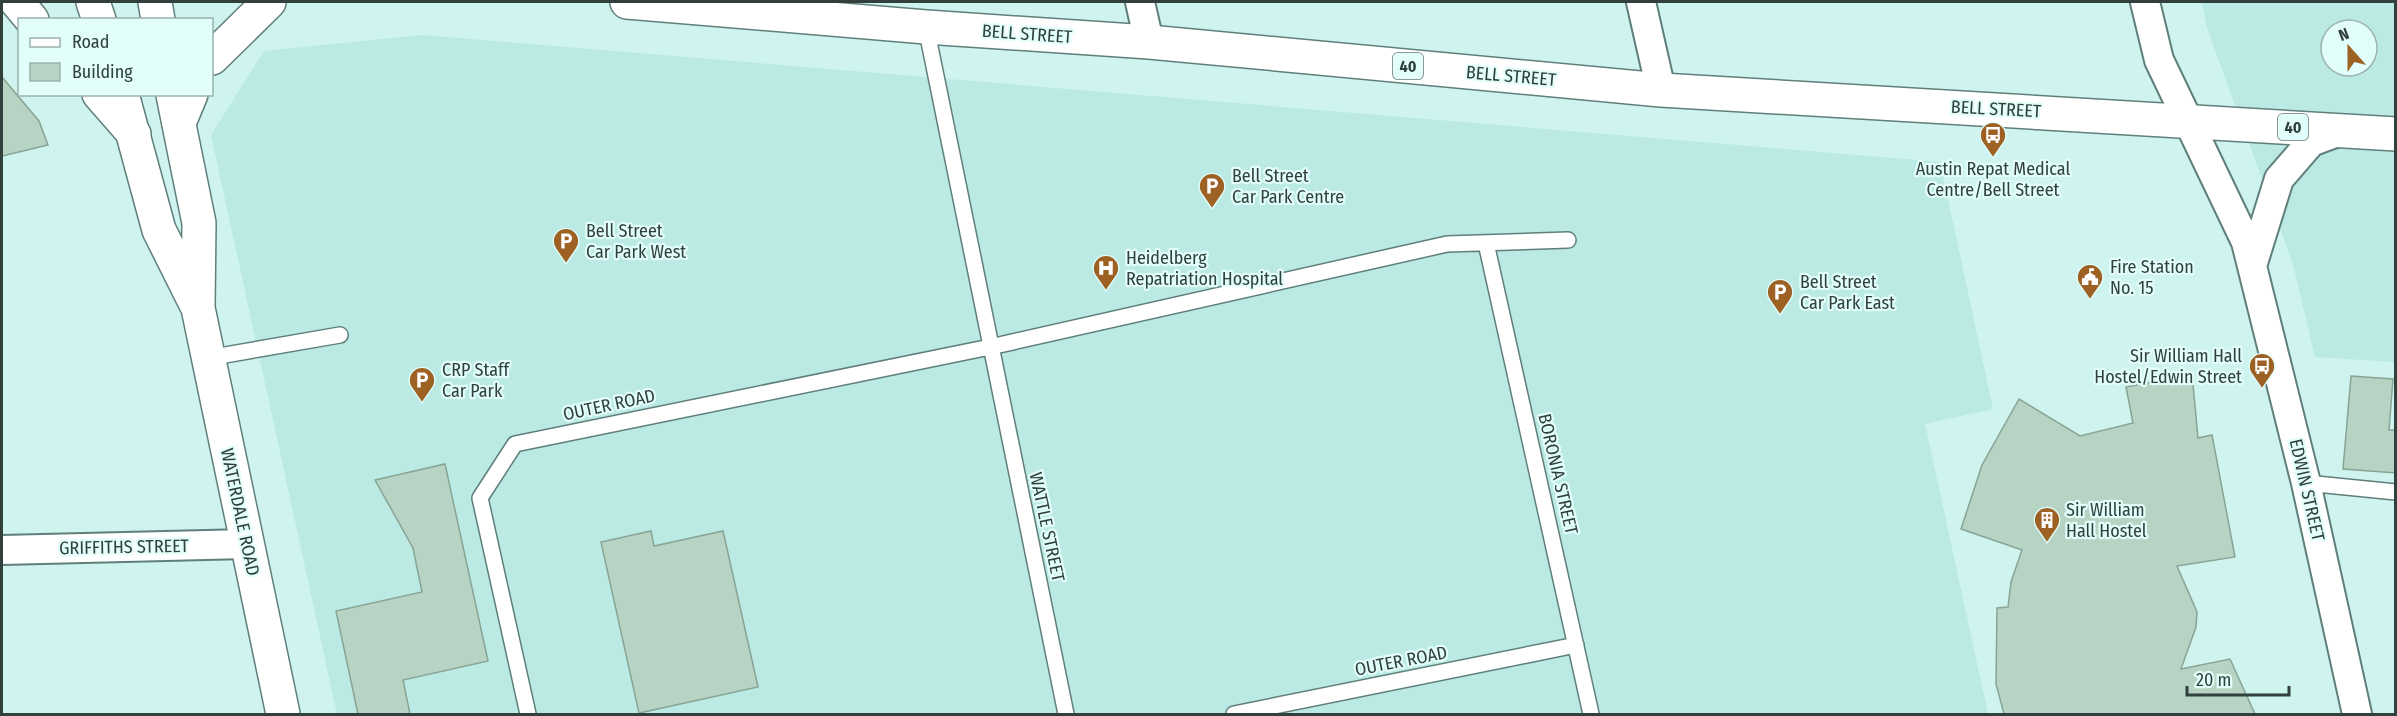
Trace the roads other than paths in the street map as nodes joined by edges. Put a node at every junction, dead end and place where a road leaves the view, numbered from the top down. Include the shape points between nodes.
1 (17, 2) edge
2 (93, 2) edge
3 (155, 2) edge
4 (269, 2) edge
5 (627, 2) edge
6 (1140, 2) edge
7 (1641, 2) edge
8 (2145, 2) edge
9 (30, 18) edge
10 (98, 18) edge
11 (158, 18) edge
12 (926, 27) junction
13 (1149, 42) junction
14 (213, 57) edge
15 (1661, 90) junction
16 (101, 96) edge
17 (123, 96) edge
18 (181, 104) edge
19 (2190, 120) junction
20 (2343, 130) junction
21 (134, 134) junction
22 (2396, 134) edge
23 (1568, 240) dead end
24 (1486, 243) junction
25 (2252, 266) junction
26 (198, 308) junction
27 (340, 335) dead end
28 (990, 347) junction
29 (208, 358) junction
30 (2306, 483) junction
31 (2396, 492) edge
32 (246, 544) junction
33 (2, 550) edge
34 (1576, 645) junction
35 (283, 714) edge
36 (528, 714) edge
37 (1066, 714) edge
38 (1234, 714) edge
39 (1591, 714) edge
40 (2357, 714) edge

1 - 9 main road
2 - 10 main road
3 - 11 main road
4 - 14 main road
5 - 12 main road, BELL STREET / 40
6 - 13 street
7 - 15 street
8 - 19 street, EDWIN STREET via 2159,60
12 - 13 main road, BELL STREET / 40
12 - 28 lane, WATTLE STREET
13 - 15 main road, BELL STREET / 40
15 - 19 main road, BELL STREET / 40
16 - 21 main road
17 - 21 main road, WATERDALE ROAD
18 - 26 main road, WATERDALE ROAD via 199,223
19 - 20 main road, BELL STREET / 40
19 - 25 street, EDWIN STREET via 2246,242
20 - 22 main road, BELL STREET / 40
20 - 25 street via 2311,142 2279,179
21 - 26 main road, WATERDALE ROAD via 159,230
23 - 24 lane, OUTER ROAD
24 - 28 lane, OUTER ROAD via 1448,244
24 - 34 lane, BORONIA STREET
25 - 30 street, EDWIN STREET
26 - 29 main road, WATERDALE ROAD
27 - 29 lane
28 - 36 lane, OUTER ROAD via 514,444 480,498
28 - 37 lane, WATTLE STREET
29 - 32 main road, WATERDALE ROAD
30 - 31 lane
30 - 40 street, EDWIN STREET
32 - 33 street, GRIFFITHS STREET
32 - 35 main road, WATERDALE ROAD
34 - 38 lane, OUTER ROAD
34 - 39 lane, BORONIA STREET

